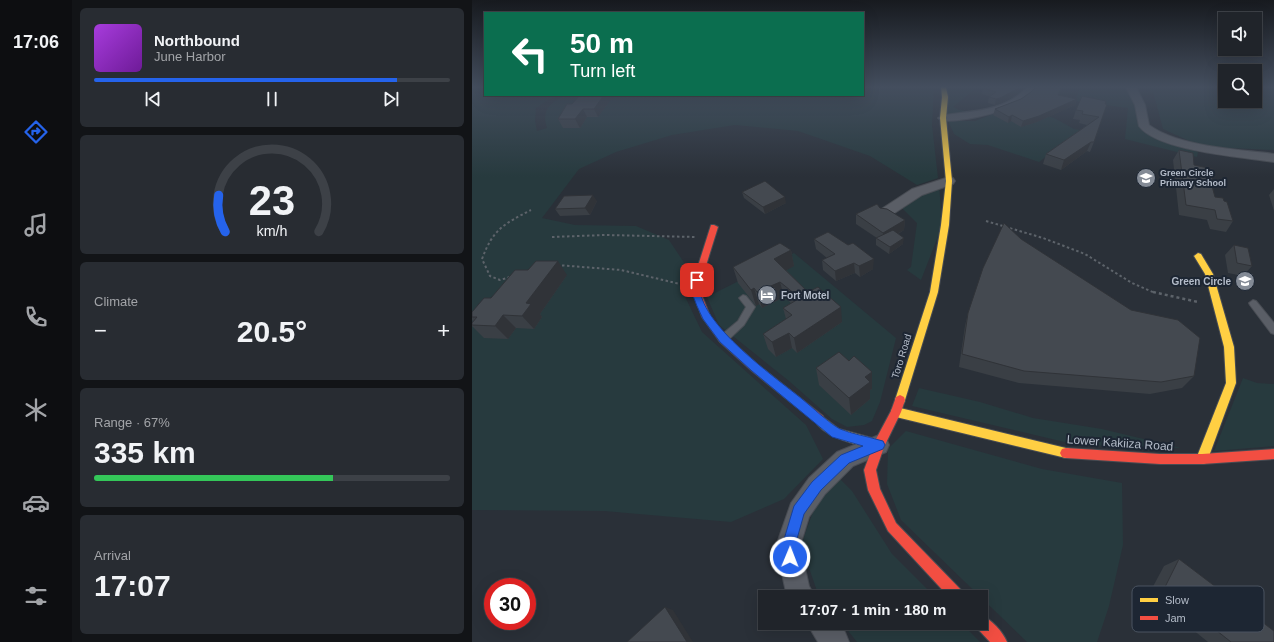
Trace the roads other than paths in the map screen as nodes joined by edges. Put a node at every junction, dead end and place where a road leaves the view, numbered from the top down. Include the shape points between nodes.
1 (950, 117) edge
2 (1142, 117) edge
3 (943, 118) joint
4 (1274, 158) edge
5 (949, 181) junction
6 (885, 213) edge
7 (714, 227) dead end
8 (1198, 256) dead end
9 (744, 298) edge
10 (1253, 303) dead end
11 (1274, 330) edge
12 (723, 339) junction
13 (896, 412) junction
14 (879, 445) junction
15 (1274, 454) edge
16 (1202, 459) junction
17 (798, 590) edge
18 (951, 590) edge
19 (988, 629) edge
20 (826, 630) edge
21 (835, 642) edge
22 (1000, 642) edge

1 - 3 street
2 - 4 street via 1144,126 1156,135 1181,144
3 - 5 main road, Toro Road
5 - 6 street via 917,192
5 - 13 main road, Toro Road via 934,292
7 - 12 main road via 694,288 706,317
8 - 16 main road via 1209,274 1229,347 1231,383
9 - 12 lane via 751,307 741,323
10 - 11 lane
12 - 14 main road via 836,433
13 - 14 main road, Toro Road
13 - 16 main road, Lower Kakiiza Road via 1067,453
14 - 17 street via 845,459 817,486 799,511 788,546
14 - 18 main road, Toro Road via 870,470 874,490 892,528
15 - 16 main road, Lower Kakiiza Road
19 - 22 main road
20 - 21 street

